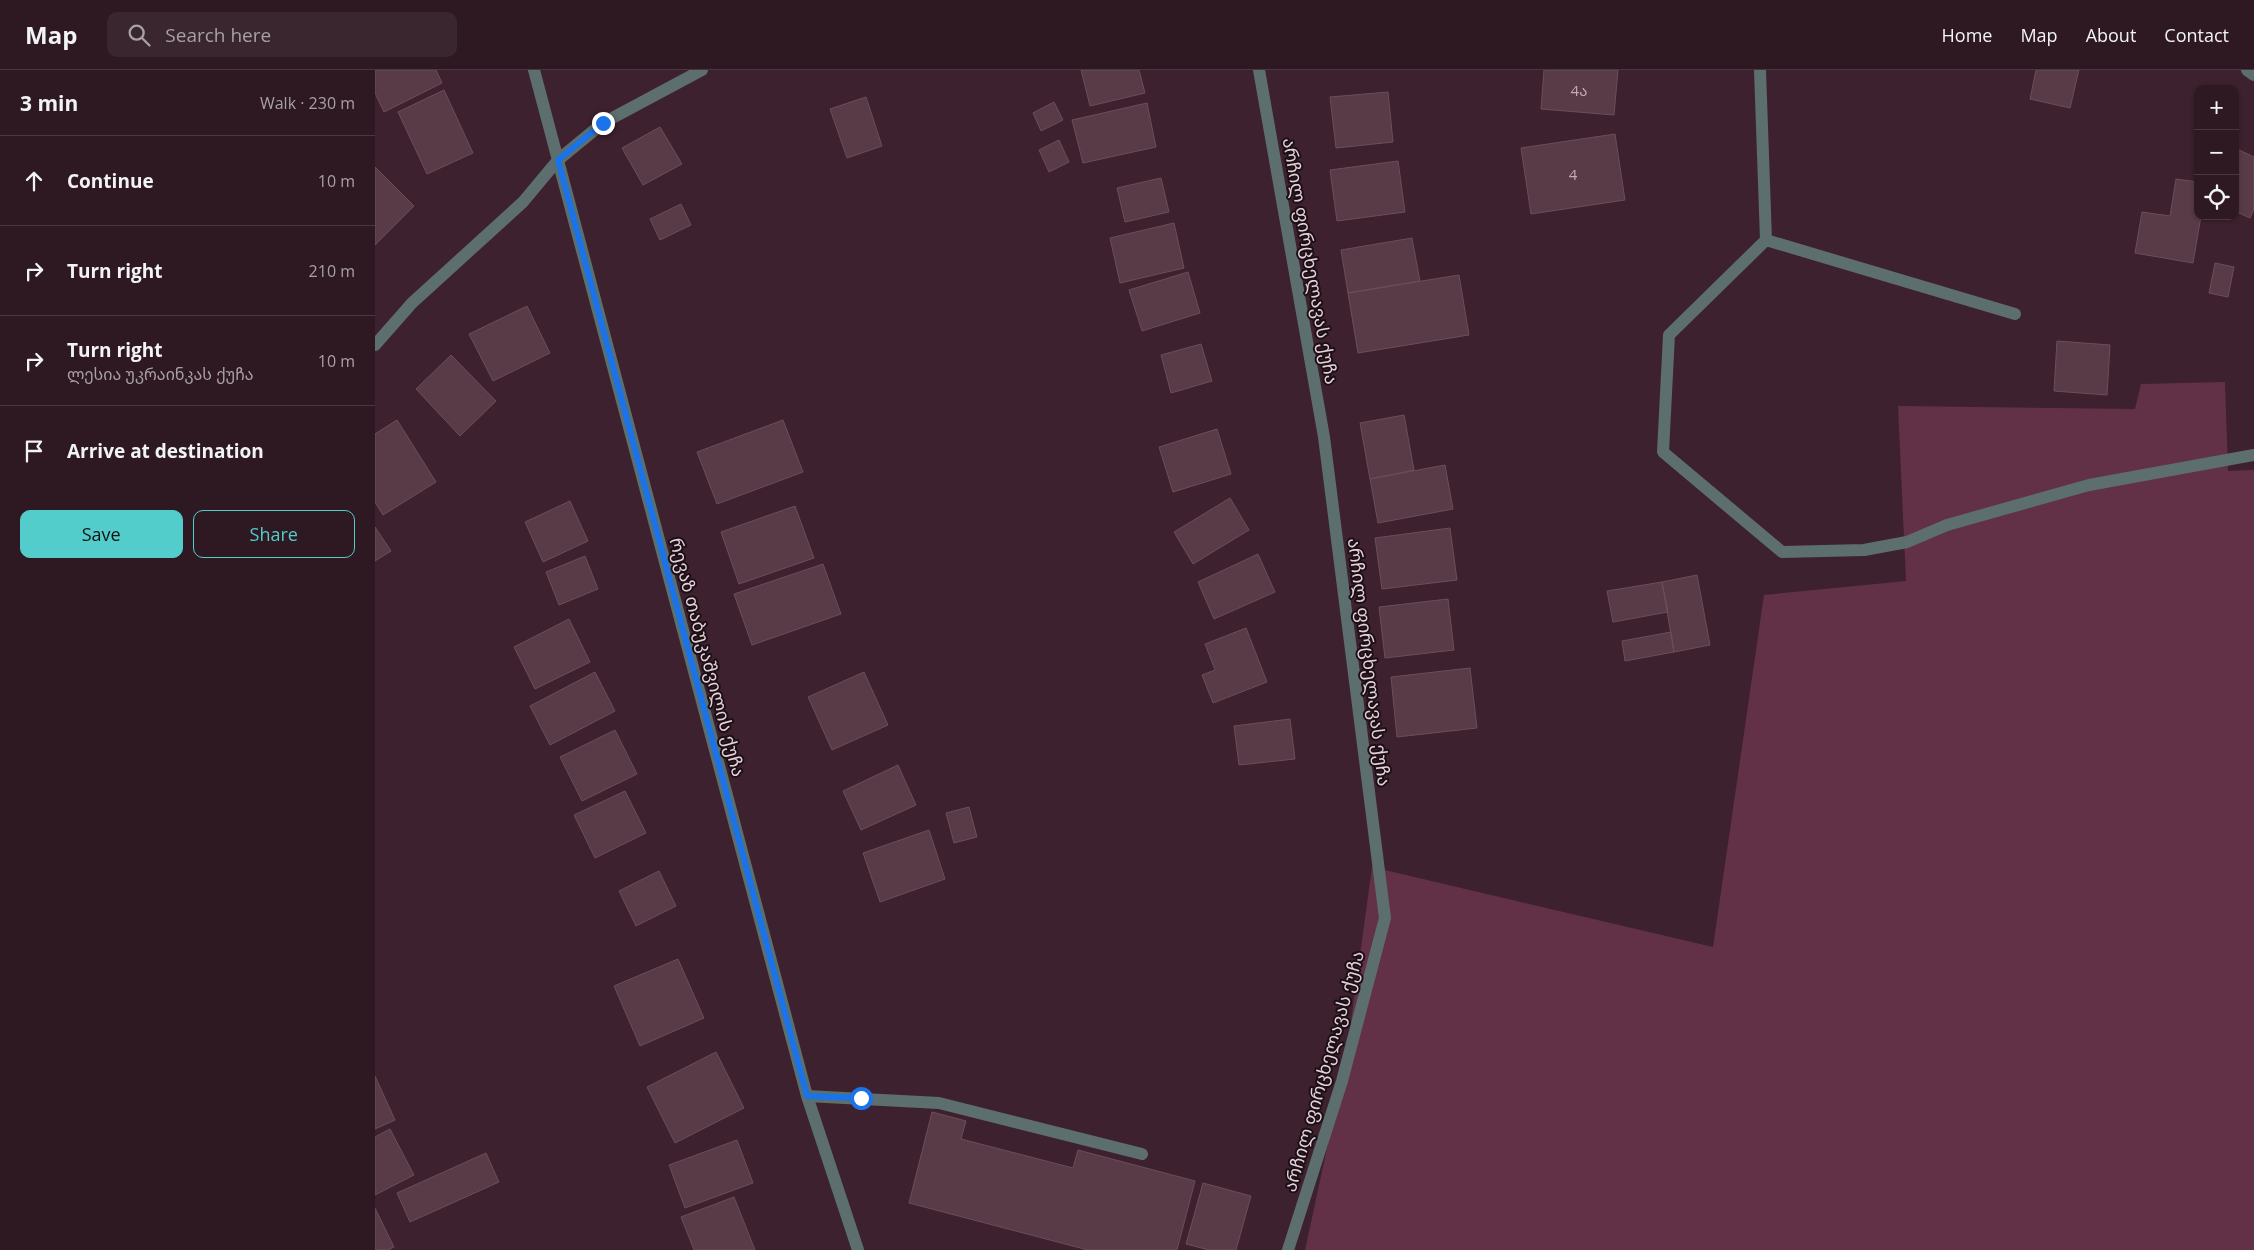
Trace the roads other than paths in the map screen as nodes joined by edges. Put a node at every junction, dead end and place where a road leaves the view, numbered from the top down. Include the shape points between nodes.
1 (534, 70) edge
2 (702, 70) edge
3 (1259, 70) edge
4 (1760, 70) edge
5 (2247, 70) edge
6 (2254, 75) edge
7 (558, 160) junction
8 (1766, 240) junction
9 (2015, 314) dead end
10 (375, 345) edge
11 (2254, 455) edge
12 (807, 1096) junction
13 (1142, 1154) dead end
14 (858, 1250) edge
15 (1288, 1250) edge

1 - 7 street, რევაზ თაბუკაშვილის ქუჩა
2 - 7 street via 603,123
3 - 15 street, არჩილ ფირცხელავას ქუჩა via 1324,437 1385,918 1342,1081
4 - 8 street
5 - 6 street
7 - 10 street via 523,202 412,303
7 - 12 street, რევაზ თაბუკაშვილის ქუჩა
8 - 9 street
8 - 11 street via 1669,334 1663,452 1782,552 1864,550 1907,542 1947,525 2089,485
12 - 13 street via 939,1103
12 - 14 street, რევაზ თაბუკაშვილის ქუჩა

